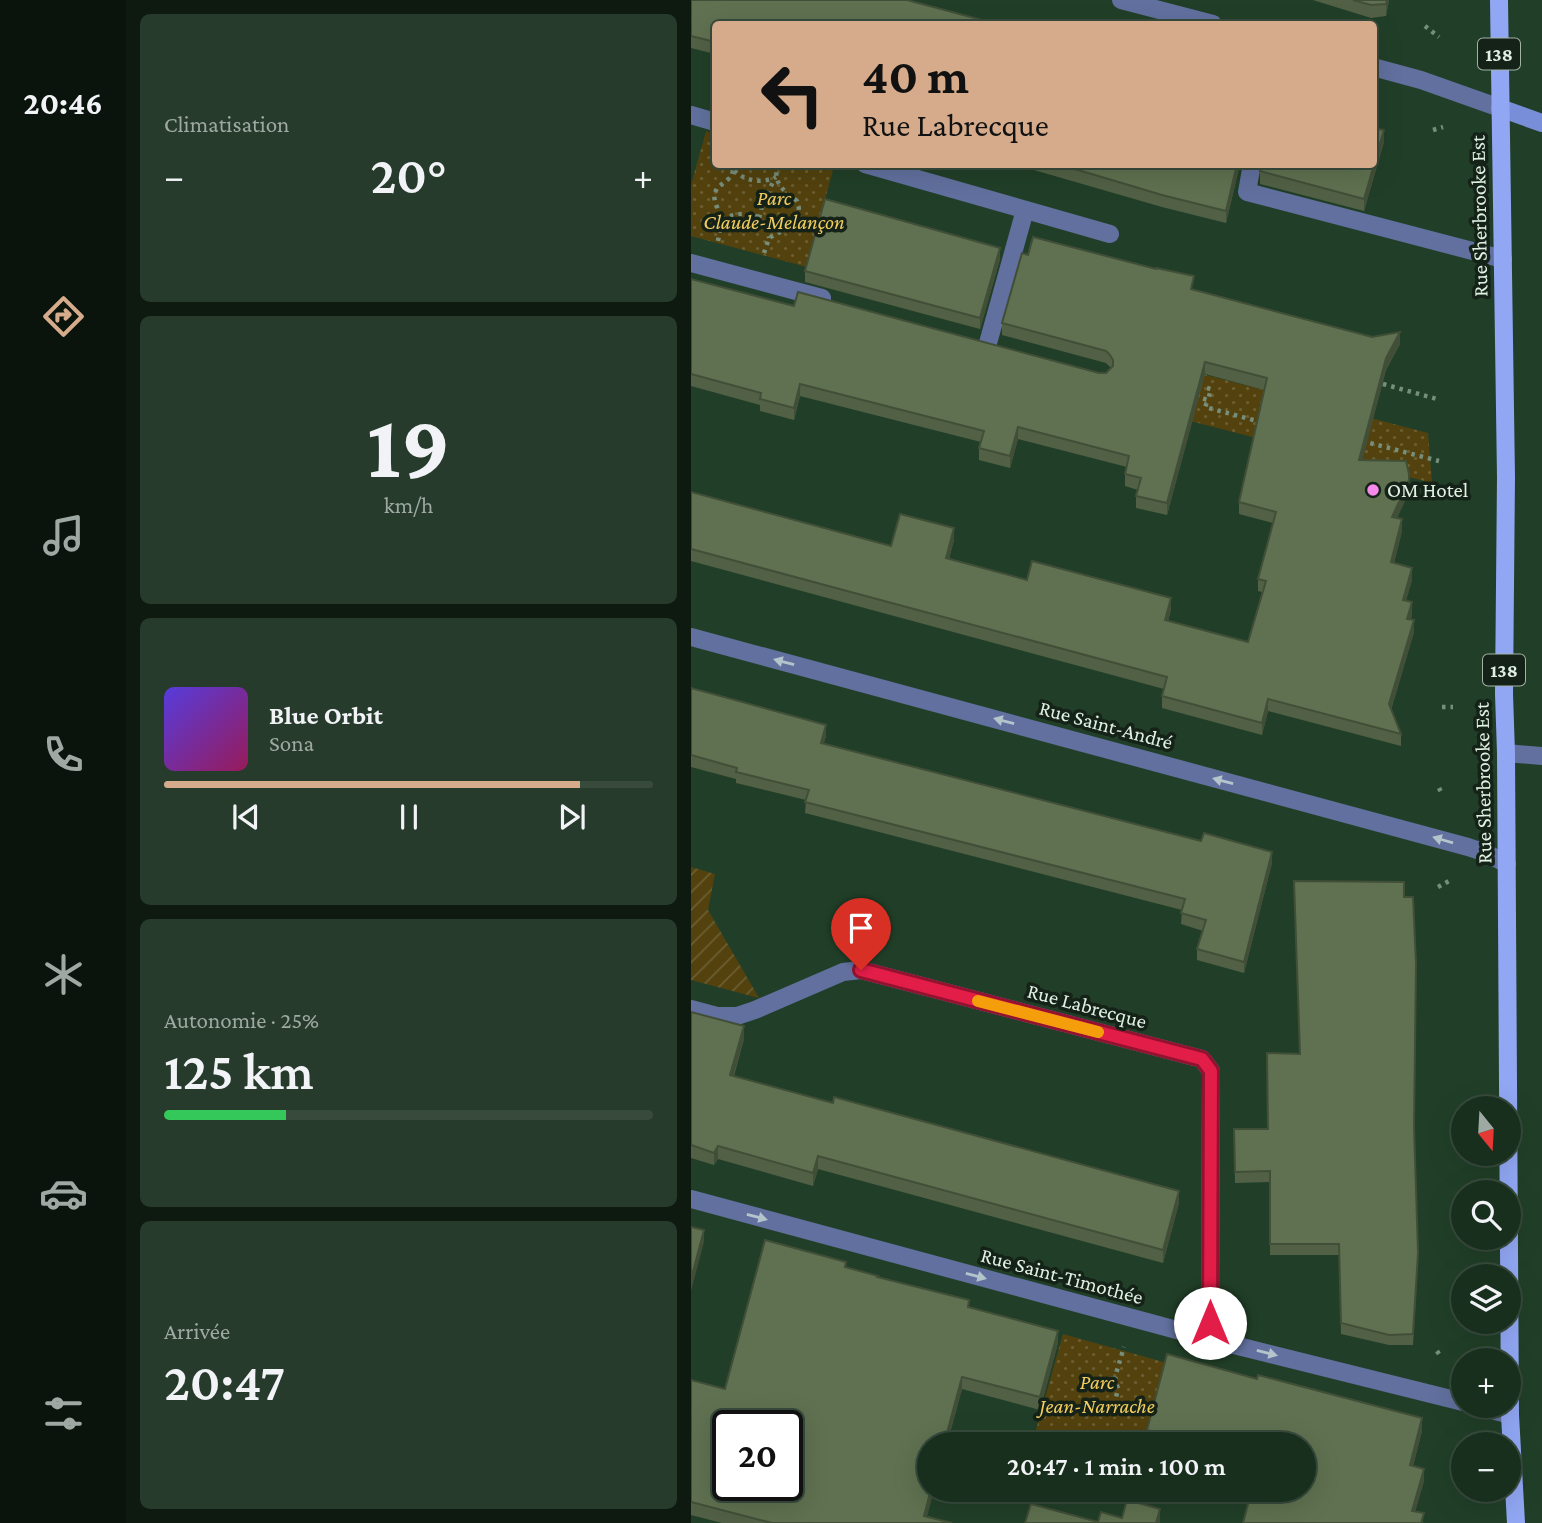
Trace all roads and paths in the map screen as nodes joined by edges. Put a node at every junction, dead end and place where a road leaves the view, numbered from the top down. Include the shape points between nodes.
1 (1499, 0) edge
2 (1127, 1) edge
3 (1202, 21) edge
4 (1425, 26) dead end
5 (1439, 37) dead end
6 (1377, 68) edge
7 (1500, 107) junction
8 (691, 115) edge
9 (712, 121) edge
10 (1542, 123) edge
11 (1443, 127) dead end
12 (1433, 130) dead end
13 (734, 168) edge
14 (777, 168) edge
15 (879, 168) edge
16 (1251, 168) edge
17 (734, 171) junction
18 (776, 177) junction
19 (1025, 210) junction
20 (759, 218) junction
21 (722, 219) junction
22 (1110, 234) dead end
23 (770, 238) junction
24 (716, 248) dead end
25 (1502, 259) junction
26 (762, 260) dead end
27 (691, 263) edge
28 (839, 303) edge
29 (988, 343) edge
30 (1383, 384) edge
31 (1207, 388) dead end
32 (1191, 394) edge
33 (1437, 398) dead end
34 (1208, 400) junction
35 (1269, 424) edge
36 (1361, 440) edge
37 (1439, 461) dead end
38 (691, 637) edge
39 (1442, 707) dead end
40 (1453, 707) dead end
41 (1507, 753) junction
42 (1542, 756) edge
43 (1439, 788) dead end
44 (1442, 794) dead end
45 (1507, 863) junction
46 (1449, 881) dead end
47 (1438, 887) dead end
48 (691, 1009) edge
49 (691, 1199) edge
50 (1210, 1339) junction
51 (1125, 1343) dead end
52 (1510, 1348) edge
53 (1437, 1351) dead end
54 (1441, 1357) dead end
55 (1115, 1377) junction
56 (1103, 1384) dead end
57 (1451, 1399) edge
58 (1112, 1413) dead end
59 (1510, 1418) edge
60 (1516, 1523) edge

1 - 7 main road, Rue Sherbrooke Est / 138
2 - 3 street
4 - 5 path
6 - 7 street
7 - 10 street
7 - 25 main road, Rue Sherbrooke Est / 138
8 - 9 street
11 - 12 path
13 - 17 path
14 - 18 path
15 - 19 street
16 - 25 street via 1247,192
17 - 18 path via 751,180
17 - 21 path via 714,195
18 - 20 path
18 - 23 path via 779,186 797,201 799,214 792,226
19 - 22 street
19 - 29 street
20 - 21 path via 744,214
20 - 23 path
21 - 24 path
23 - 26 path
25 - 41 main road, Rue Sherbrooke Est / 138
27 - 28 street
30 - 33 path
31 - 34 path via 1211,389
32 - 34 path
34 - 35 path via 1205,408
36 - 37 path
45 -> 38 street, Rue Saint-André via 1446,841
39 - 40 path
41 - 42 street
41 - 45 main road, Rue Sherbrooke Est / 138
43 - 44 path
45 - 52 main road, Rue Sherbrooke Est / 138
46 - 47 path
48 - 50 street, Rue Labrecque via 737,1016 843,972 861,970 1202,1059 1211,1071
49 -> 50 street, Rue Saint-Timothée
50 -> 57 street, Rue Saint-Timothée
51 - 55 path
53 - 54 path
55 - 56 path
55 - 58 path via 1118,1389
59 - 60 main road, Rue Sherbrooke Est / 138

